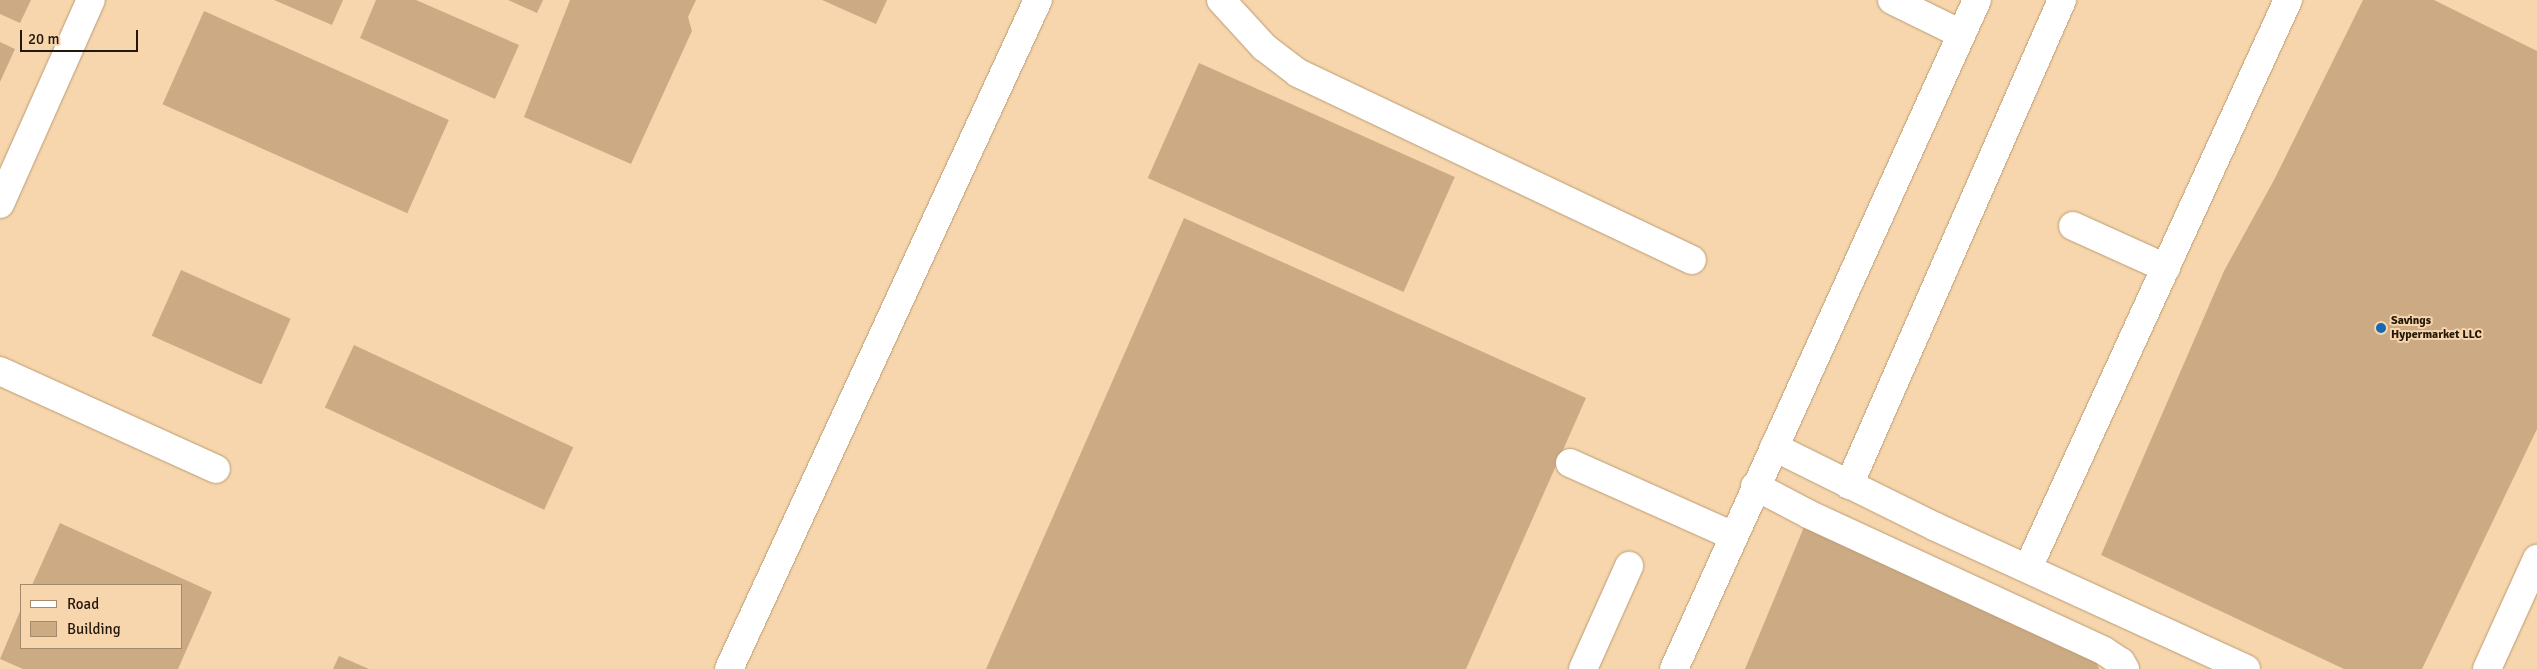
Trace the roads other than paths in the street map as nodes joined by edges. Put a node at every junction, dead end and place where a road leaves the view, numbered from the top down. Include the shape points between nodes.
1 (91, 0) edge
2 (1038, 0) edge
3 (1221, 0) edge
4 (1892, 0) edge
5 (1977, 0) edge
6 (2062, 0) edge
7 (2288, 0) edge
8 (1961, 34) junction
9 (0, 204) edge
10 (2073, 226) dead end
11 (1692, 260) dead end
12 (2166, 268) junction
13 (0, 372) edge
14 (1774, 447) junction
15 (1570, 463) dead end
16 (216, 469) dead end
17 (1849, 485) junction
18 (1755, 486) junction
19 (1733, 536) junction
20 (2537, 559) edge
21 (1629, 566) dead end
22 (2028, 568) junction
23 (729, 669) edge
24 (1583, 669) edge
25 (1674, 669) edge
26 (2125, 669) edge
27 (2246, 669) edge
28 (2487, 669) edge

1 - 9 street
2 - 23 street
3 - 11 street via 1264,47 1298,73
4 - 8 street
5 - 8 street
6 - 17 street
7 - 12 street
8 - 14 street
10 - 12 street
12 - 22 street
13 - 16 street
14 - 17 street
14 - 18 street
15 - 19 street
17 - 22 street
18 - 19 street
18 - 26 street via 2104,651 2121,662
19 - 25 street
20 - 28 street
21 - 24 street
22 - 27 street

